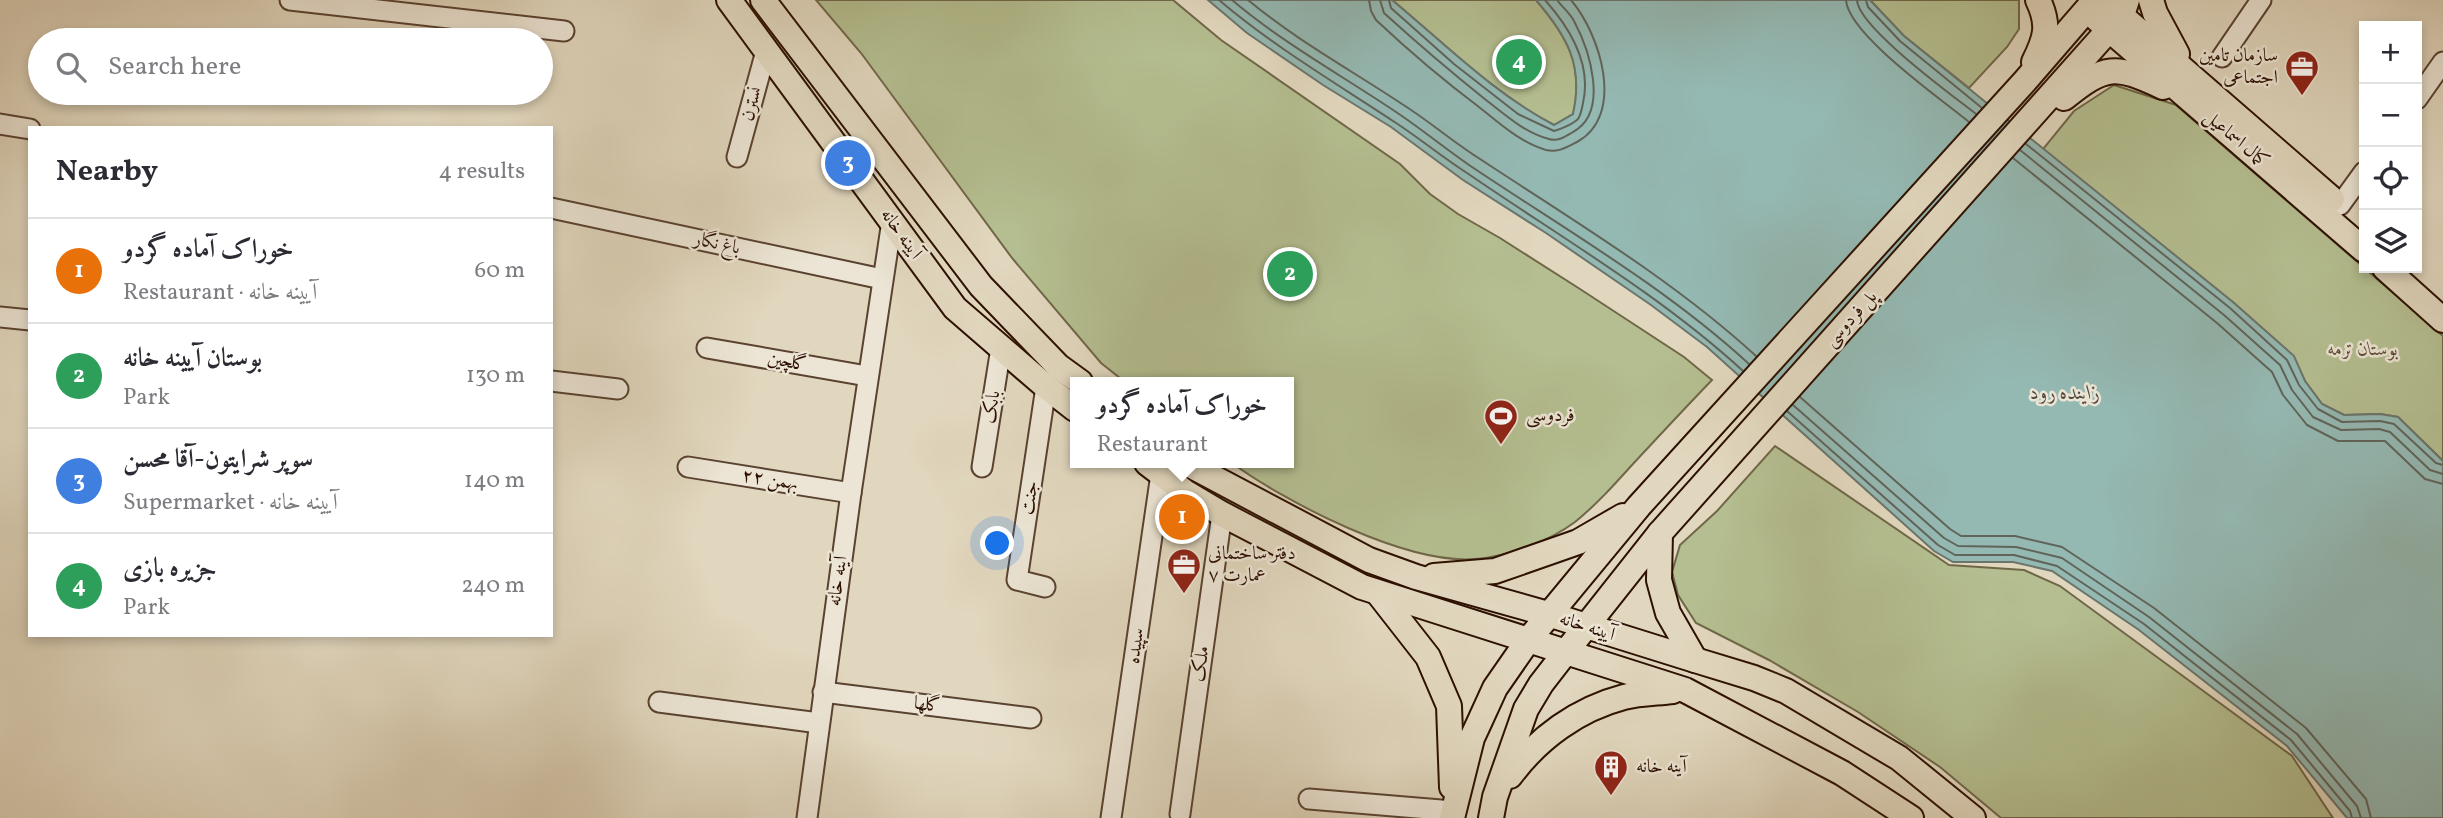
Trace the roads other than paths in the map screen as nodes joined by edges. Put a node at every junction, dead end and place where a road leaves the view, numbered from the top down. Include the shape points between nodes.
1 (290, 0) edge
2 (729, 0) edge
3 (762, 0) edge
4 (2038, 0) edge
5 (2151, 0) edge
6 (2261, 0) edge
7 (2103, 8) edge
8 (537, 28) edge
9 (553, 30) edge
10 (564, 31) dead end
11 (766, 51) junction
12 (2222, 57) dead end
13 (2443, 62) edge
14 (2188, 73) junction
15 (2025, 81) junction
16 (2422, 92) edge
17 (2190, 100) junction
18 (2040, 107) junction
19 (0, 124) edge
20 (28, 129) edge
21 (737, 157) dead end
22 (2359, 179) edge
23 (2340, 205) junction
24 (553, 208) edge
25 (892, 221) junction
26 (2359, 222) edge
27 (2359, 246) edge
28 (2391, 273) edge
29 (2415, 273) edge
30 (882, 279) junction
31 (2443, 298) edge
32 (0, 317) edge
33 (28, 320) edge
34 (2443, 320) edge
35 (707, 348) dead end
36 (1001, 348) junction
37 (867, 376) junction
38 (1073, 377) edge
39 (553, 381) edge
40 (1046, 387) junction
41 (618, 389) dead end
42 (1070, 405) edge
43 (688, 467) dead end
44 (982, 467) dead end
45 (1154, 468) edge
46 (1195, 468) edge
47 (851, 493) junction
48 (1639, 506) junction
49 (1222, 514) junction
50 (1660, 533) junction
51 (1416, 577) junction
52 (1045, 587) dead end
53 (1378, 593) junction
54 (1548, 614) junction
55 (1586, 628) junction
56 (1529, 639) junction
57 (1565, 653) junction
58 (1695, 660) junction
59 (1685, 690) junction
60 (823, 692) junction
61 (659, 702) dead end
62 (1031, 718) dead end
63 (818, 723) junction
64 (1879, 746) junction
65 (1858, 783) junction
66 (1309, 799) dead end
67 (1493, 807) edge
68 (1180, 814) dead end
69 (1452, 815) edge
70 (807, 818) edge
71 (1111, 818) edge
72 (1911, 818) edge
73 (1973, 818) edge

1 - 8 street
2 - 11 main road, آیینه خانه
3 - 38 main road, آیینه خانه via 981,286
4 - 15 main road via 2047,28
5 - 14 main road
6 - 12 street
7 - 14 main road, کمال اسماعیل
7 - 15 main road, پل فردوسی
7 - 17 main road, کمال اسماعیل
7 - 18 main road, پل فردوسی
9 - 10 street
11 - 21 street, نسترن
11 - 25 main road, آیینه خانه
13 - 16 street
14 - 23 main road, کمال اسماعیل
15 - 48 main road, پل فردوسی
17 - 18 main road via 2117,70 2093,75 2063,99
17 - 27 main road, کمال اسماعیل
18 - 50 main road, پل فردوسی
19 - 20 street
22 - 23 street
23 - 26 main road, کمال اسماعیل
24 - 30 street, باغ نگار
25 - 30 street, آینه خانه
25 - 36 main road, آیینه خانه via 955,308
28 - 34 main road
29 - 31 main road
30 - 37 street, آینه خانه
32 - 33 street
35 - 37 street, گلچین
36 - 40 main road, آیینه خانه
36 - 44 street, بابک
37 - 47 street, آینه خانه
39 - 41 street
40 - 42 main road, آیینه خانه
40 - 52 street, جنت via 1017,580
43 - 47 street, ۲۲ بهمن
45 - 49 main road, آیینه خانه
45 - 71 street, سپیده
46 - 51 main road, آیینه خانه via 1369,561
47 - 60 street, آینه خانه
48 - 51 main road via 1578,542 1495,571
48 - 54 main road, پل فردوسی
49 - 53 main road, آیینه خانه
49 - 68 street, ملک
50 - 55 main road, پل فردوسی
50 - 58 main road via 1659,580 1668,613
51 - 54 main road, آیینه خانه
53 - 56 main road, آیینه خانه
53 - 69 main road via 1428,657 1450,706
54 - 55 main road, آیینه خانه
54 - 56 main road, پل فردوسی
55 - 57 main road, پل فردوسی
55 - 58 main road, آیینه خانه
56 - 57 main road, آیینه خانه
56 - 69 main road, پل فردوسی via 1495,688 1479,723
57 - 59 main road, آیینه خانه
57 - 67 main road, پل فردوسی via 1526,709
58 - 64 main road, آیینه خانه via 1786,691
59 - 65 main road, آیینه خانه
59 - 67 main road via 1624,696 1574,716 1528,752
60 - 62 street, گلها
60 - 63 street, آینه خانه
61 - 63 street
63 - 70 street, آینه خانه
64 - 65 main road via 1861,760
64 - 73 main road, آیینه خانه
65 - 72 main road, آیینه خانه
66 - 69 street

